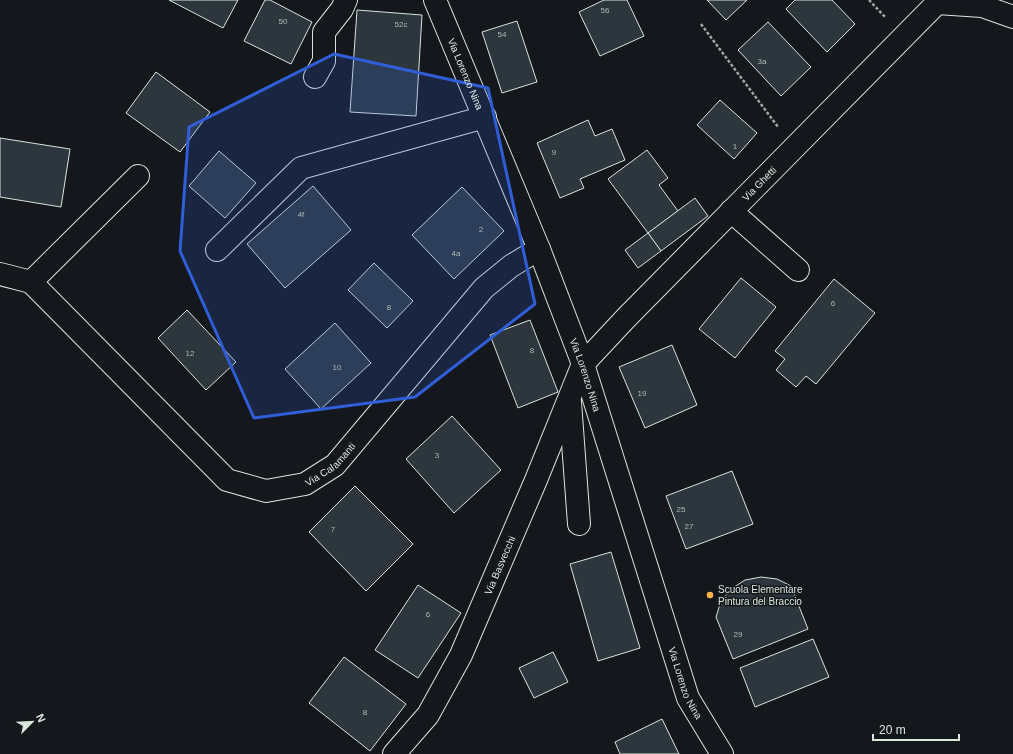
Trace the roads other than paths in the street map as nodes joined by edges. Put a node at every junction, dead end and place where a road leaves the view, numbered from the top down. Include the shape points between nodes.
1 (346, 0) edge
2 (436, 0) edge
3 (939, 2) edge
4 (1013, 17) edge
5 (315, 77) dead end
6 (485, 117) junction
7 (138, 176) dead end
8 (731, 212) junction
9 (539, 249) junction
10 (217, 250) dead end
11 (798, 270) dead end
12 (0, 274) edge
13 (31, 282) junction
14 (583, 364) junction
15 (570, 397) junction
16 (580, 524) dead end
17 (394, 754) edge
18 (722, 754) edge

1 - 5 street via 324,32 324,61
2 - 6 street, Via Lorenzo Nina
3 - 4 street, Via Ghetti via 982,6
3 - 8 street, Via Ghetti
6 - 9 street, Via Lorenzo Nina
6 - 10 street via 301,168
7 - 13 street
8 - 11 street
8 - 14 street, Via Ghetti
9 - 13 street, Via Calamanti via 511,266 484,288 335,465 305,484 266,491 227,480
9 - 14 street, Via Lorenzo Nina
12 - 13 street
14 - 15 street, Via Basvecchi
14 - 18 street, Via Lorenzo Nina via 688,698
15 - 16 street
15 - 17 street, Via Basvecchi via 461,654 428,715

